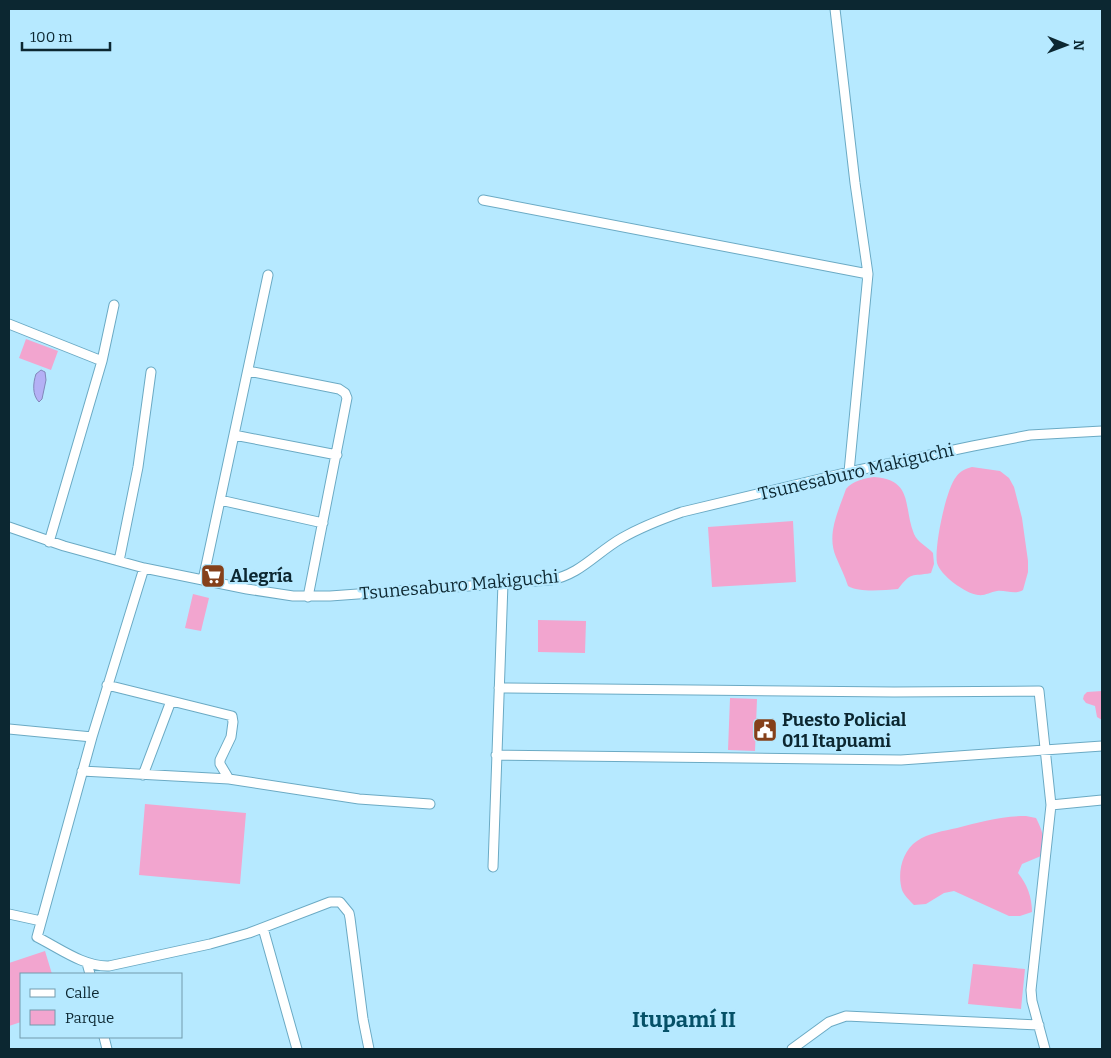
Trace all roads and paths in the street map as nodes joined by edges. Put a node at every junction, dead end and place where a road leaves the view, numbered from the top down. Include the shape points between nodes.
1 (835, 9) edge
2 (483, 200) dead end
3 (868, 274) junction
4 (268, 276) dead end
5 (114, 305) dead end
6 (9, 324) edge
7 (102, 361) junction
8 (248, 371) junction
9 (151, 372) dead end
10 (1102, 431) edge
11 (234, 435) junction
12 (337, 454) junction
13 (849, 472) junction
14 (220, 500) junction
15 (323, 523) junction
16 (9, 527) edge
17 (49, 542) junction
18 (119, 561) junction
19 (144, 568) junction
20 (203, 580) junction
21 (503, 583) junction
22 (308, 597) junction
23 (107, 685) junction
24 (499, 688) junction
25 (172, 700) junction
26 (9, 730) edge
27 (92, 737) junction
28 (1102, 746) edge
29 (1045, 749) junction
30 (496, 755) junction
31 (82, 771) junction
32 (143, 776) junction
33 (229, 779) junction
34 (1102, 800) edge
35 (430, 804) dead end
36 (1051, 805) junction
37 (493, 867) dead end
38 (9, 914) edge
39 (41, 921) junction
40 (263, 928) junction
41 (87, 963) junction
42 (90, 973) edge
43 (1039, 1026) junction
44 (297, 1049) edge
45 (369, 1049) edge
46 (792, 1049) edge
47 (1044, 1049) edge

1 - 3 street
2 - 3 street
3 - 13 street
4 - 8 street
5 - 7 street
6 - 7 street
7 - 17 street
8 - 11 street
8 - 12 street via 339,389 345,393 347,403
9 - 18 street via 138,467
10 - 13 street, Tsunesaburo Makiguchi via 1030,435
11 - 12 street
11 - 14 street
12 - 15 street
13 - 21 street, Tsunesaburo Makiguchi via 682,512 621,538 564,577
14 - 15 street
14 - 20 street
15 - 22 street
16 - 17 street, Tsunesaburo Makiguchi
17 - 18 street, Tsunesaburo Makiguchi
18 - 19 street, Tsunesaburo Makiguchi
19 - 20 street, Tsunesaburo Makiguchi
19 - 23 street
20 - 22 street, Tsunesaburo Makiguchi
21 - 22 street, Tsunesaburo Makiguchi
21 - 24 street
23 - 25 street
23 - 27 street
24 - 29 street via 1039,691
24 - 30 street
25 - 32 street
25 - 33 street via 232,716 231,737 220,760
26 - 27 street
27 - 31 street
28 - 29 street
29 - 30 street via 901,760
29 - 36 street
30 - 37 street
31 - 32 street
31 - 39 street
32 - 33 street
33 - 35 street via 359,799
34 - 36 street
36 - 43 street via 1031,990
38 - 39 street
39 - 41 street via 37,937
40 - 41 street via 210,944 109,966
40 - 44 street
40 - 45 street via 330,902 340,902 344,906 350,918
41 - 42 street
43 - 46 street via 846,1016 830,1022
43 - 47 street

